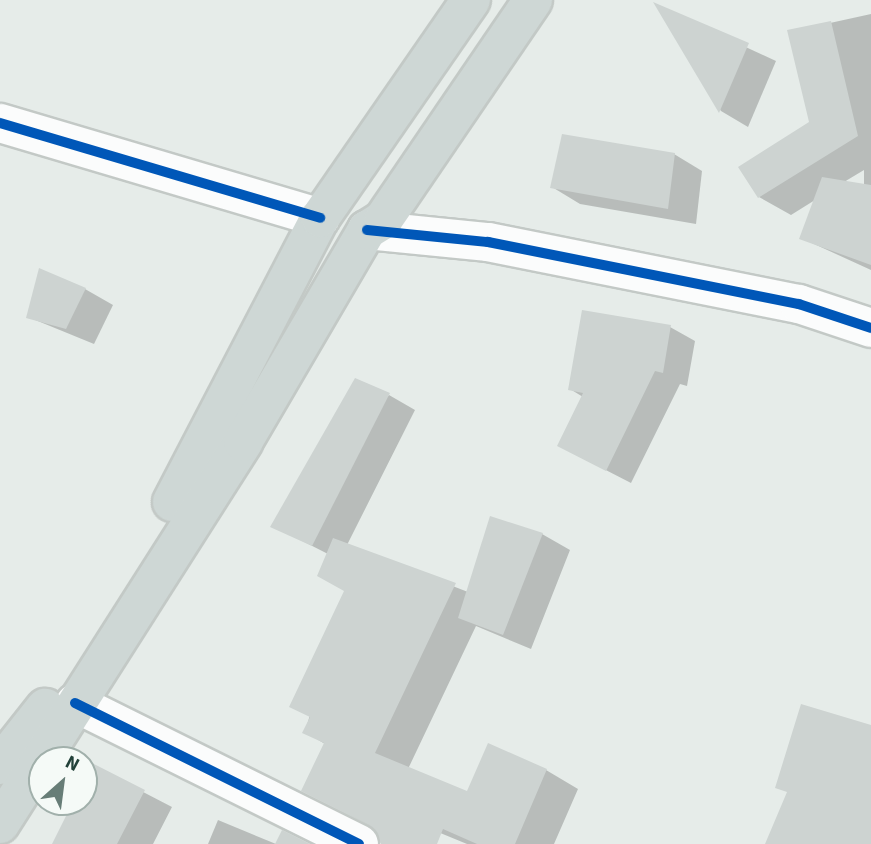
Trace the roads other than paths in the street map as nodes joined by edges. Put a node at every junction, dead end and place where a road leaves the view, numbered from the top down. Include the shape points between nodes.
1 (471, 0) edge
2 (533, 0) edge
3 (0, 123) edge
4 (320, 218) junction
5 (367, 230) junction
6 (871, 328) edge
7 (75, 703) junction
8 (3, 755) edge
9 (0, 824) edge
10 (359, 844) edge

1 - 4 main road
2 - 5 main road via 383,220
3 - 4 street
4 - 8 main road via 198,461 61,685 18,749
5 - 6 street via 488,242 799,304
5 - 7 main road via 243,442
7 - 9 main road
7 - 10 street

